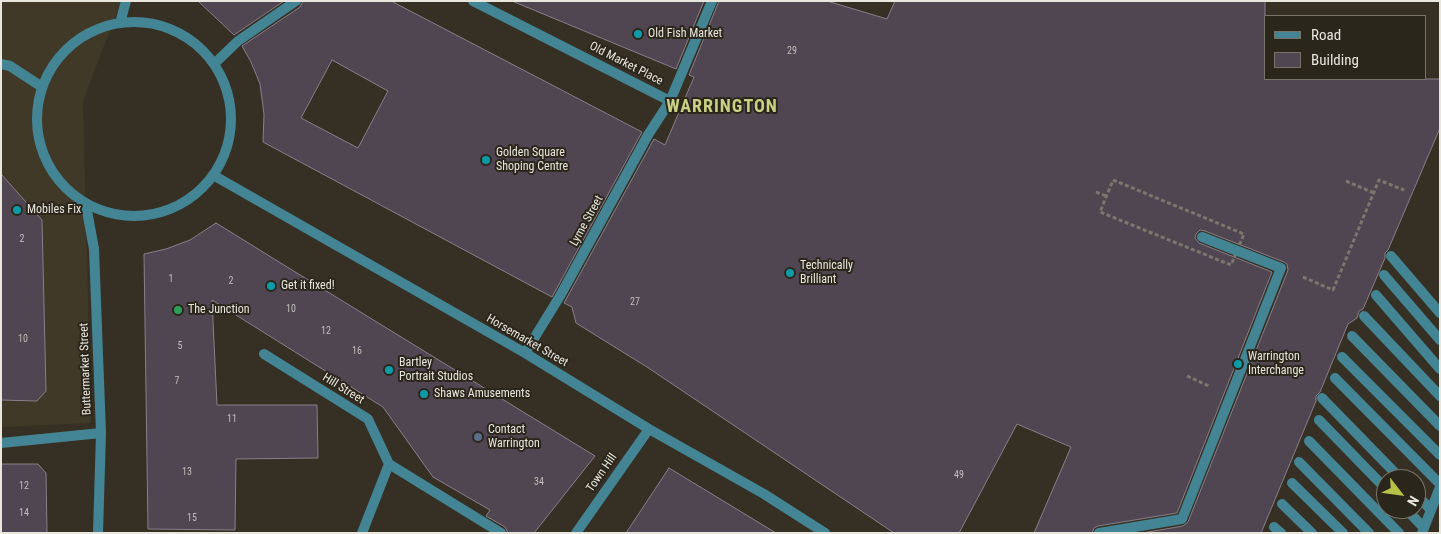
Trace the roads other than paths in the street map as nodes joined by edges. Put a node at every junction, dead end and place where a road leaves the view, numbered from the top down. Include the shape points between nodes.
1 (126, 1) edge
2 (296, 1) edge
3 (473, 1) edge
4 (712, 1) edge
5 (120, 23) junction
6 (1, 64) edge
7 (214, 64) junction
8 (42, 87) junction
9 (670, 101) junction
10 (213, 175) junction
11 (86, 205) junction
12 (1202, 237) dead end
13 (1392, 256) dead end
14 (1384, 275) dead end
15 (1376, 295) dead end
16 (1440, 313) edge
17 (1364, 316) dead end
18 (1352, 336) dead end
19 (1440, 340) edge
20 (525, 353) junction
21 (264, 354) dead end
22 (1342, 357) dead end
23 (1440, 369) edge
24 (1335, 378) dead end
25 (1440, 396) edge
26 (1322, 398) dead end
27 (1319, 420) dead end
28 (1440, 426) edge
29 (649, 429) junction
30 (101, 434) junction
31 (1309, 441) dead end
32 (1, 443) edge
33 (1440, 455) edge
34 (1299, 462) dead end
35 (389, 464) junction
36 (1392, 469) edge
37 (1376, 479) edge
38 (1292, 482) dead end
39 (1440, 485) edge
40 (1282, 504) dead end
41 (1426, 505) edge
42 (1431, 510) junction
43 (1414, 519) edge
44 (1423, 530) edge
45 (820, 531) edge
46 (98, 533) edge
47 (362, 533) edge
48 (501, 533) edge
49 (576, 533) edge
50 (1099, 533) edge
51 (1312, 533) edge
52 (1343, 533) edge
53 (1370, 533) edge
54 (1399, 533) edge

1 - 5 street
2 - 7 street via 238,41
3 - 9 street, Old Market Place
4 - 9 street, Old Market Place
5 - 7 street via 148,23 174,31 198,46
5 - 8 street via 94,30 72,44 54,63
6 - 8 street via 10,66
7 - 10 street via 225,85 231,108 230,132 224,155
8 - 11 street via 36,114 38,141 48,167 64,188
9 - 20 street, Lyme Street
10 - 11 street via 194,196 169,210 141,217 113,215
10 - 20 street, Horsemarket Street
11 - 30 street, Buttermarket Street via 94,249
12 - 50 street via 1281,268 1182,519
13 - 16 street
14 - 19 street
15 - 23 street
17 - 25 street
18 - 28 street
20 - 29 street, Horsemarket Street
21 - 35 street, Hill Street via 368,419
22 - 33 street
24 - 39 street
26 - 36 street
27 - 37 street
29 - 45 street, Horsemarket Street via 764,494
29 - 49 street, Town Hill
30 - 32 street
30 - 46 street, Buttermarket Street
31 - 54 street
34 - 53 street
35 - 47 street
35 - 48 street
38 - 52 street
39 - 42 street
40 - 51 street
41 - 42 street
42 - 44 street
43 - 44 street

